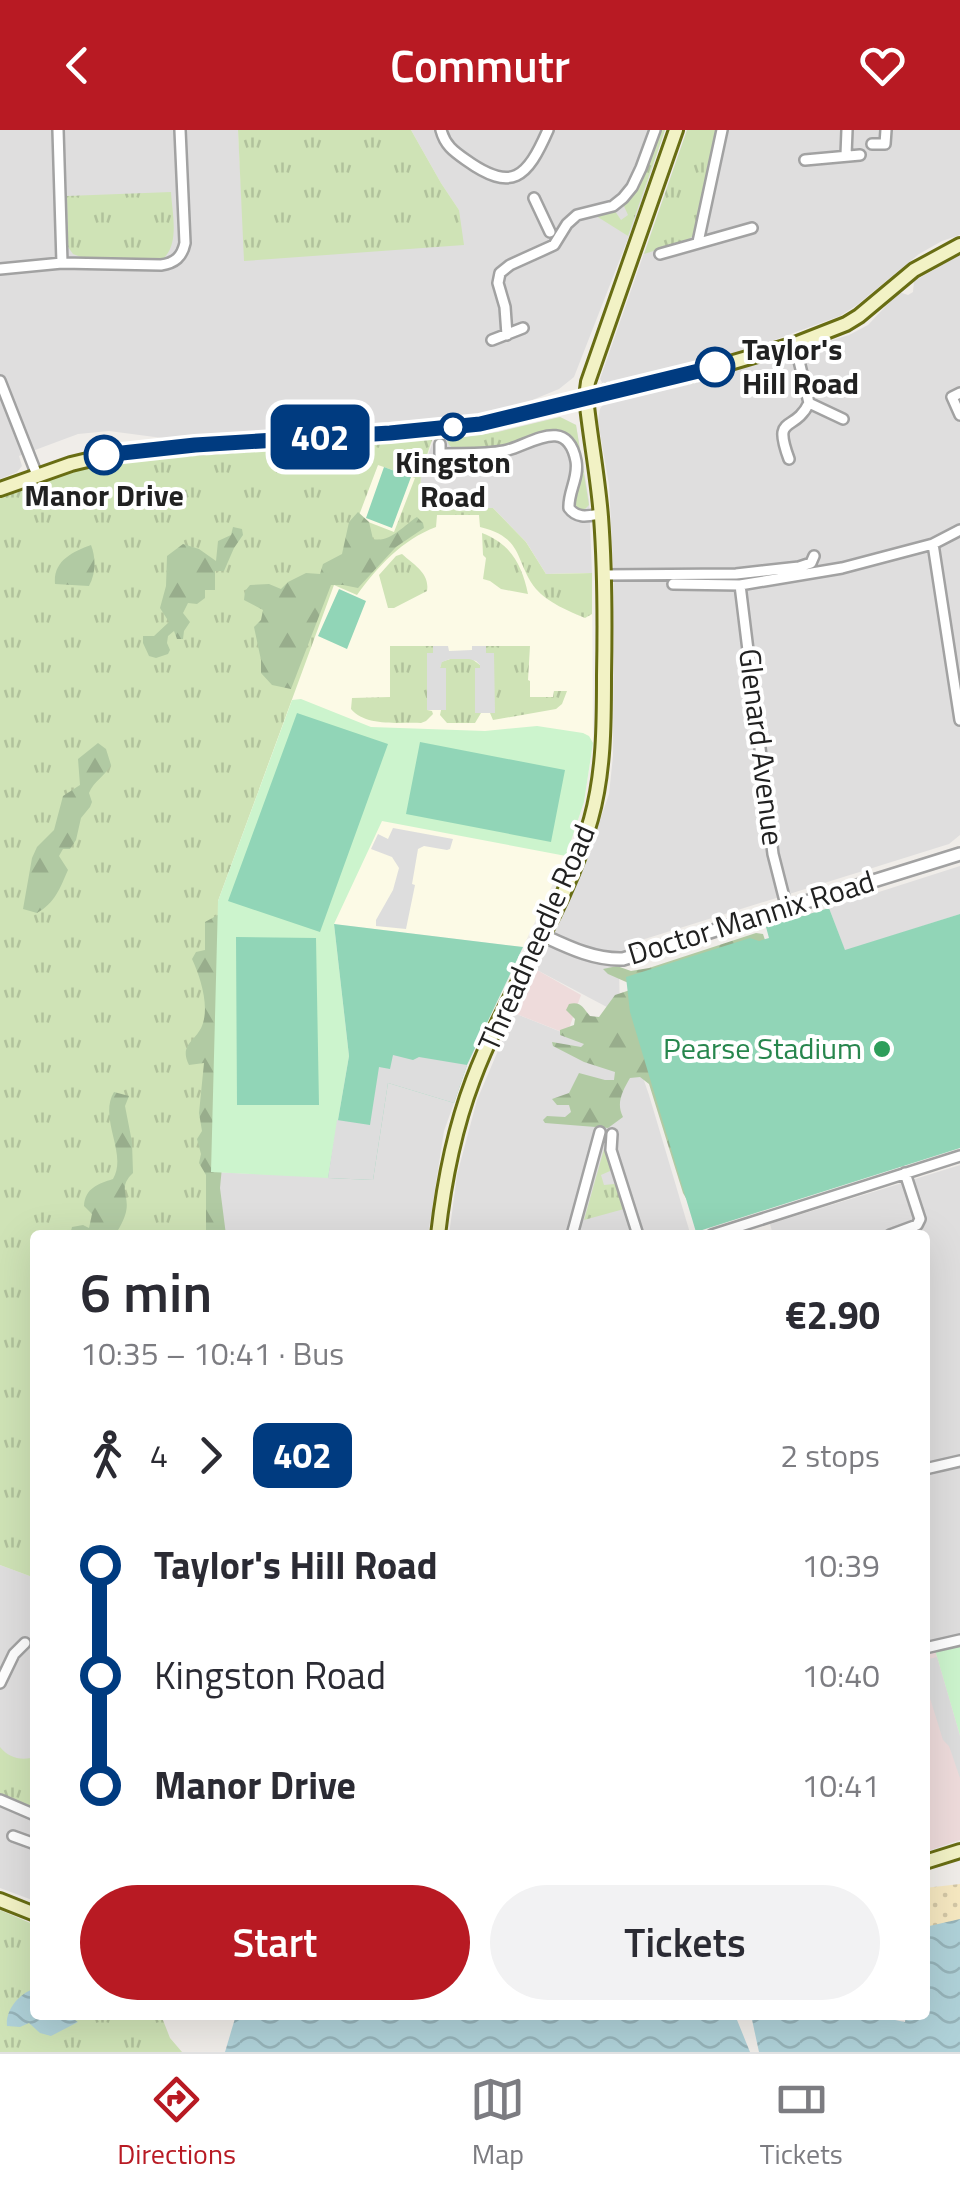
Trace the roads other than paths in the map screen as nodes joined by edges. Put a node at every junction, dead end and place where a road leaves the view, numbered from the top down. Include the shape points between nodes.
1 (58, 130) edge
2 (180, 130) edge
3 (441, 130) edge
4 (548, 130) edge
5 (655, 130) edge
6 (676, 130) edge
7 (722, 130) edge
8 (847, 130) edge
9 (886, 130) edge
10 (872, 144) dead end
11 (846, 155) junction
12 (860, 155) dead end
13 (805, 160) dead end
14 (480, 170) junction
15 (475, 181) dead end
16 (534, 198) dead end
17 (617, 204) junction
18 (623, 214) dead end
19 (556, 220) junction
20 (752, 228) dead end
21 (550, 232) dead end
22 (698, 242) junction
23 (960, 245) edge
24 (660, 254) dead end
25 (62, 263) junction
26 (0, 269) edge
27 (522, 328) dead end
28 (507, 334) junction
29 (492, 340) dead end
30 (795, 344) junction
31 (0, 380) edge
32 (960, 392) edge
33 (586, 397) junction
34 (809, 403) junction
35 (960, 415) edge
36 (843, 419) dead end
37 (440, 444) dead end
38 (789, 459) dead end
39 (37, 476) junction
40 (0, 489) edge
41 (601, 514) junction
42 (960, 530) edge
43 (933, 544) junction
44 (814, 556) dead end
45 (604, 575) junction
46 (673, 584) dead end
47 (740, 585) junction
48 (960, 720) edge
49 (960, 854) edge
50 (788, 908) junction
51 (542, 935) junction
52 (600, 1132) dead end
53 (612, 1134) dead end
54 (960, 1156) edge
55 (906, 1173) junction
56 (619, 1176) junction
57 (606, 1180) dead end
58 (439, 1230) edge
59 (573, 1230) edge
60 (636, 1230) edge
61 (728, 1230) edge
62 (904, 1230) edge
63 (960, 1460) edge
64 (930, 1468) edge
65 (960, 1640) edge
66 (24, 1643) dead end
67 (930, 1647) edge
68 (0, 1682) edge
69 (0, 1800) edge
70 (30, 1812) edge
71 (13, 1836) dead end
72 (30, 1842) edge
73 (960, 1851) edge
74 (930, 1860) edge
75 (0, 1900) edge
76 (30, 1912) edge

1 - 25 street
2 - 25 street via 185,242 178,259 162,265
3 - 14 street via 448,146
4 - 14 street via 532,161 514,177
5 - 17 street via 632,187
6 - 33 main road
7 - 22 street
8 - 11 street
9 - 10 street via 885,144
11 - 12 street
11 - 13 street
14 - 15 street
16 - 19 street
17 - 18 street
17 - 19 street
19 - 21 street
19 - 28 street via 554,245 500,273
20 - 22 street
22 - 24 street
23 - 30 main road via 914,270 859,316
25 - 26 street
27 - 28 street
28 - 29 street
30 - 33 main road
30 - 34 street
31 - 39 street
32 - 35 street via 952,397
33 - 39 main road via 480,424 121,452
33 - 41 main road, Threadneedle Road
34 - 36 street
34 - 38 street via 782,430
37 - 41 street via 440,454 505,450 545,436 564,439 576,464 569,508 578,516
39 - 40 main road
41 - 45 main road, Threadneedle Road
42 - 43 street
43 - 47 street
43 - 48 street
44 - 45 street via 811,563 763,572
45 - 51 main road, Threadneedle Road via 597,795 582,849
46 - 47 street
47 - 50 street, Glenard Avenue via 773,854
49 - 50 street, Doctor Mannix Road
50 - 51 street, Doctor Mannix Road via 623,958 602,958
51 - 58 main road, Threadneedle Road via 473,1078
52 - 59 street
53 - 56 street
54 - 55 street
55 - 61 street
55 - 62 street via 920,1219
56 - 57 street
56 - 60 street
63 - 64 street
65 - 67 street
66 - 68 street
69 - 70 street
71 - 72 street
73 - 74 main road
75 - 76 main road

